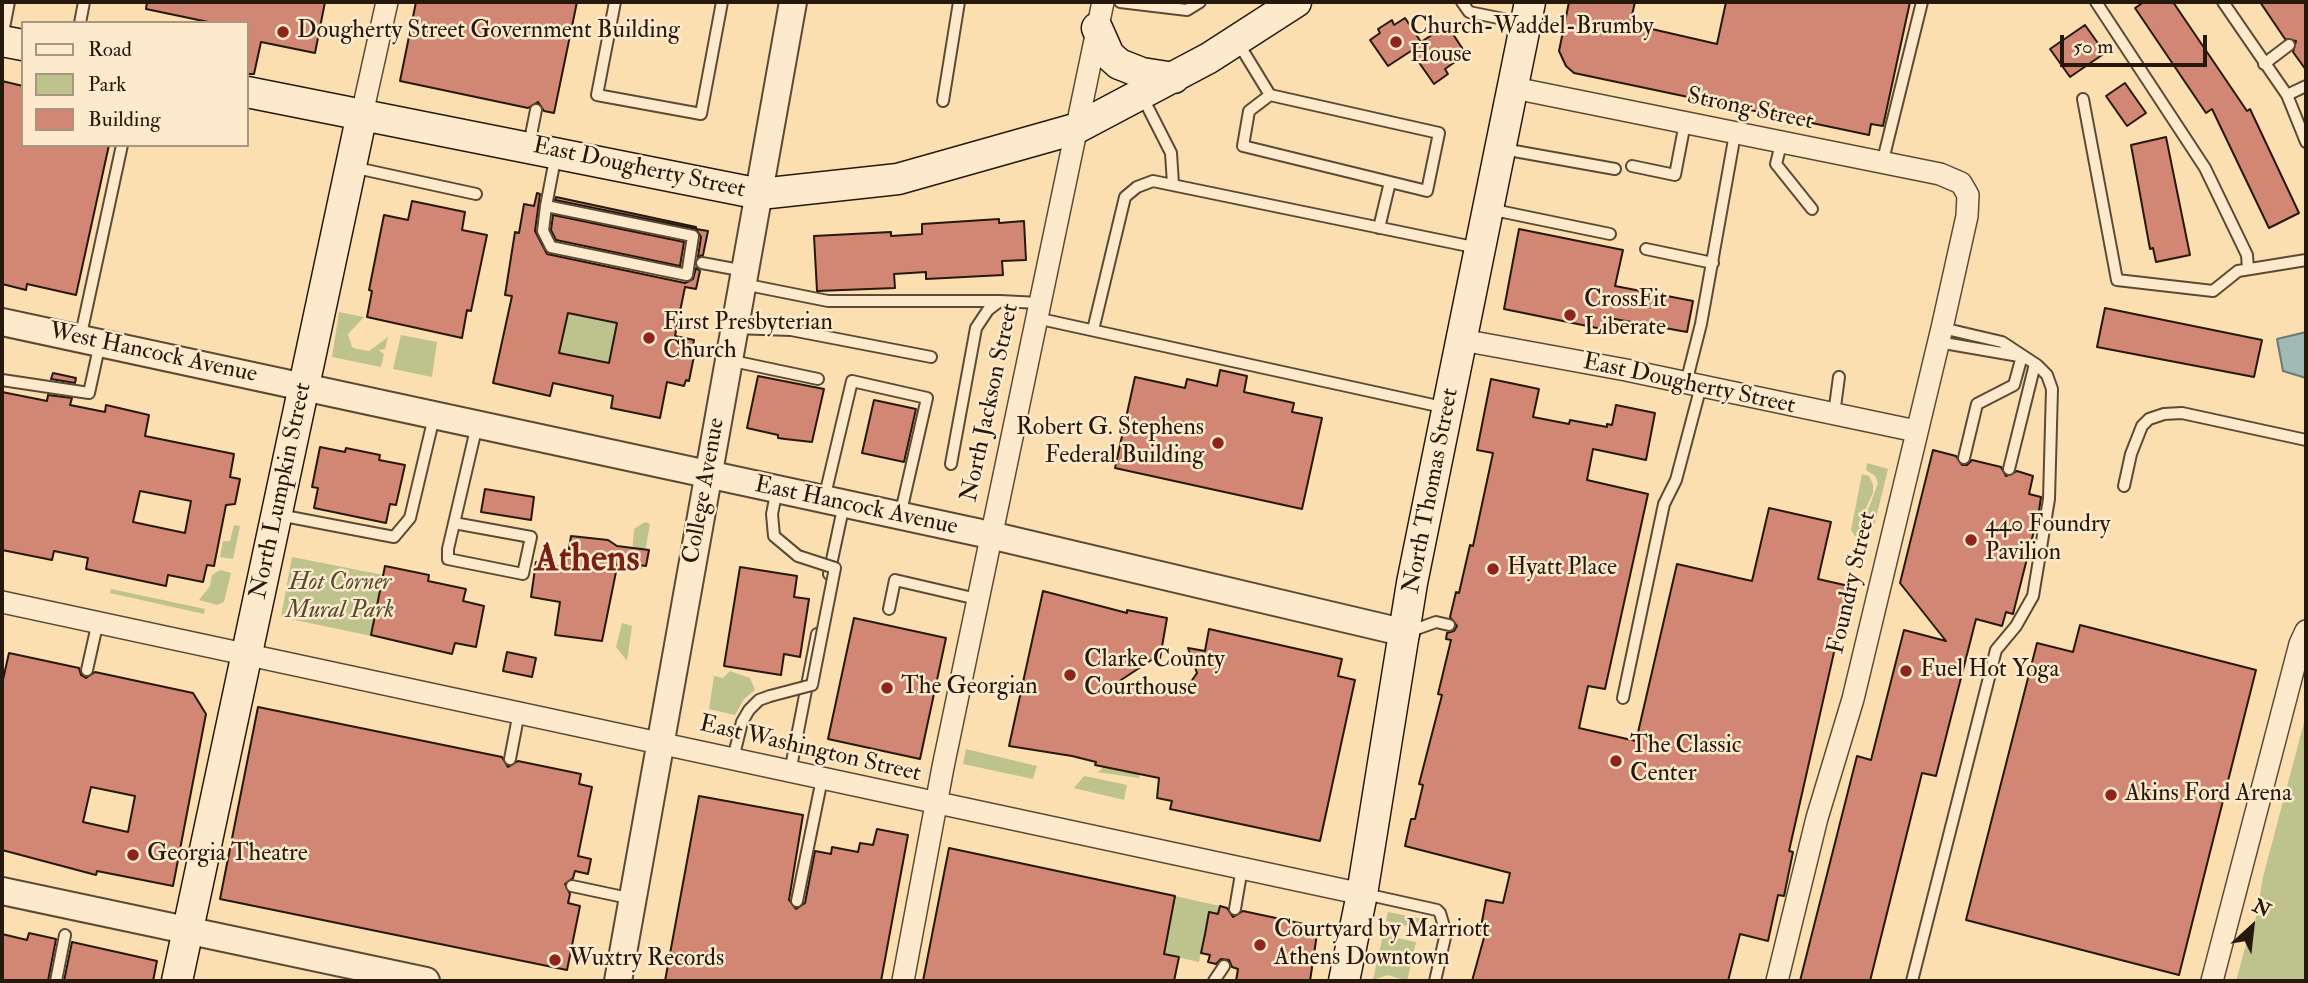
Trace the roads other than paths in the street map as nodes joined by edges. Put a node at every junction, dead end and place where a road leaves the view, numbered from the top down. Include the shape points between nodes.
1 (9, 2) edge
2 (84, 2) edge
3 (387, 2) edge
4 (615, 2) edge
5 (722, 2) edge
6 (793, 2) edge
7 (959, 2) edge
8 (1120, 2) edge
9 (1200, 2) edge
10 (1296, 2) edge
11 (1462, 2) edge
12 (1922, 2) edge
13 (2096, 2) edge
14 (2222, 2) edge
15 (1528, 13) edge
16 (1100, 15) edge
17 (80, 21) edge
18 (2, 39) edge
19 (1236, 40) junction
20 (21, 44) edge
21 (2289, 45) dead end
22 (2264, 64) junction
23 (1174, 78) junction
24 (2306, 86) edge
25 (1514, 88) junction
26 (248, 92) edge
27 (1270, 94) junction
28 (1142, 95) junction
29 (2287, 95) junction
30 (2083, 99) dead end
31 (943, 101) dead end
32 (536, 110) dead end
33 (362, 114) junction
34 (1685, 123) junction
35 (1075, 129) junction
36 (1735, 134) junction
37 (2306, 142) edge
38 (1781, 144) junction
39 (122, 147) edge
40 (1500, 148) junction
41 (542, 149) junction
42 (1882, 164) junction
43 (351, 166) junction
44 (1632, 166) dead end
45 (1615, 169) dead end
46 (1390, 182) junction
47 (1173, 184) junction
48 (476, 194) dead end
49 (760, 194) junction
50 (1968, 195) joint
51 (546, 205) junction
52 (1489, 209) junction
53 (1812, 209) dead end
54 (1379, 229) junction
55 (1610, 234) dead end
56 (1481, 248) junction
57 (1646, 249) dead end
58 (2306, 260) edge
59 (702, 263) dead end
60 (1713, 263) junction
61 (2248, 269) junction
62 (744, 278) junction
63 (1000, 301) junction
64 (1037, 310) junction
65 (2, 322) edge
66 (734, 328) junction
67 (1093, 330) junction
68 (1940, 335) junction
69 (1462, 340) junction
70 (90, 341) junction
71 (2022, 356) junction
72 (931, 357) dead end
73 (728, 360) junction
74 (2035, 364) junction
75 (1839, 377) dead end
76 (818, 379) dead end
77 (2, 380) edge
78 (1693, 385) junction
79 (304, 387) junction
80 (1449, 409) junction
81 (1834, 414) junction
82 (434, 415) junction
83 (477, 424) junction
84 (1916, 431) junction
85 (2306, 440) edge
86 (1964, 458) dead end
87 (951, 464) dead end
88 (2009, 469) dead end
89 (706, 474) junction
90 (2124, 486) dead end
91 (777, 489) junction
92 (834, 501) junction
93 (276, 514) junction
94 (900, 516) junction
95 (454, 523) junction
96 (990, 535) junction
97 (977, 599) junction
98 (2, 602) edge
99 (888, 609) dead end
100 (98, 621) junction
101 (1448, 625) dead end
102 (2306, 631) edge
103 (1406, 634) junction
104 (247, 654) junction
105 (88, 670) dead end
106 (1623, 698) dead end
107 (519, 712) junction
108 (661, 743) junction
109 (510, 759) dead end
110 (733, 759) junction
111 (790, 772) junction
112 (822, 779) junction
113 (935, 804) junction
114 (1242, 868) junction
115 (572, 886) dead end
116 (2, 891) edge
117 (1362, 894) junction
118 (633, 899) junction
119 (797, 901) dead end
120 (1235, 909) dead end
121 (187, 931) junction
122 (65, 935) dead end
123 (1224, 966) dead end
124 (55, 981) edge
125 (177, 981) edge
126 (426, 981) edge
127 (618, 981) edge
128 (904, 981) edge
129 (1214, 981) edge
130 (1344, 981) edge
131 (1435, 981) edge
132 (1777, 981) edge
133 (1912, 981) edge
134 (2212, 981) edge

1 - 18 lane
2 - 17 lane
3 - 33 street, North Lumpkin Street
4 - 5 lane via 597,95 701,114
6 - 49 street, College Avenue
7 - 31 lane
8 - 9 lane via 1186,10
10 - 19 main road, East Dougherty Street
11 - 15 lane via 1469,12
12 - 42 lane
13 - 61 lane via 2205,168 2247,255
14 - 22 lane
15 - 25 main road, North Thomas Street
16 - 23 main road via 1109,55 1119,64
16 - 35 street, North Jackson Street
18 - 20 main road
19 - 23 main road, East Dougherty Street
19 - 27 lane
21 - 22 lane
22 - 29 lane
23 - 28 main road, East Dougherty Street
24 - 29 lane
25 - 34 street, Strong Street
25 - 40 main road, North Thomas Street
26 - 33 main road, East Dougherty Street
27 - 46 lane via 1249,111 1243,146
27 - 46 lane via 1439,133 1427,191
28 - 35 main road, East Dougherty Street
28 - 47 lane via 1171,153
29 - 37 lane
30 - 61 lane via 2117,280 2213,291 2238,271
32 - 41 lane
33 - 41 main road, East Dougherty Street
33 - 43 main road, North Lumpkin Street
34 - 36 street, Strong Street
34 - 44 lane via 1675,175
35 - 49 main road, East Dougherty Street via 898,179
35 - 64 street, North Jackson Street
36 - 38 street, Strong Street
36 - 60 lane
38 - 42 street, Strong Street
38 - 53 lane via 1776,164
39 - 70 lane
40 - 45 lane
40 - 52 main road, North Thomas Street
41 - 49 main road, East Dougherty Street
41 - 51 lane
42 - 50 street, Strong Street via 1940,174 1961,183
43 - 48 lane
43 - 79 main road, North Lumpkin Street
46 - 54 lane
47 - 54 lane
47 - 67 lane via 1153,181 1125,197
49 - 62 street, College Avenue
50 - 68 street, Foundry Street
51 - 51 lane via 693,236 687,275 551,247 542,231
52 - 55 lane
52 - 56 main road, North Thomas Street
54 - 56 lane
56 - 69 main road, North Thomas Street
57 - 60 lane
58 - 61 lane
59 - 62 lane
60 - 78 lane
62 - 63 lane via 828,301
62 - 66 street, College Avenue
63 - 64 lane
63 - 87 lane via 976,328
64 - 67 lane
64 - 96 street, North Jackson Street
65 - 70 street, West Hancock Avenue
66 - 72 lane via 791,330
66 - 73 street, College Avenue
67 - 80 lane
68 - 71 lane via 2002,342
68 - 84 street, Foundry Street
69 - 78 street, East Dougherty Street
69 - 80 main road, North Thomas Street
70 - 77 lane via 89,393
70 - 79 street, West Hancock Avenue
71 - 74 lane
71 - 86 lane via 2014,385 1977,404
73 - 76 lane
73 - 89 street, College Avenue
74 - 88 lane
74 - 133 lane via 2047,375 2052,389 2049,499 2033,596 1996,650
75 - 81 lane
78 - 81 street, East Dougherty Street
78 - 106 lane via 1676,480 1664,504
79 - 82 street, East Hancock Avenue
79 - 93 main road, North Lumpkin Street
80 - 103 main road, North Thomas Street via 1412,583
81 - 84 street, East Dougherty Street
82 - 83 street, East Hancock Avenue
82 - 93 lane via 410,519 394,537
83 - 89 street, East Hancock Avenue
83 - 95 lane
84 - 132 street, Foundry Street via 1853,699 1817,818
85 - 90 lane via 2182,413 2164,414 2142,426
89 - 91 street, East Hancock Avenue
89 - 108 street, College Avenue
91 - 92 street, East Hancock Avenue
91 - 110 lane, bridge via 774,536 798,556 835,568 812,685 759,700 748,710
92 - 94 street, East Hancock Avenue
92 - 94 lane via 852,382 927,398
92 - 111 lane
93 - 104 main road, North Lumpkin Street
94 - 96 street, East Hancock Avenue
95 - 95 lane via 448,559 523,574 531,537
96 - 97 street, North Jackson Street
96 - 103 street, East Hancock Avenue
97 - 99 lane via 895,580
97 - 113 street, North Jackson Street
98 - 100 street, East Washington Street
100 - 104 street, East Washington Street
100 - 105 lane
101 - 103 lane via 1436,622
102 - 134 street
103 - 117 main road, North Thomas Street
104 - 107 street, East Washington Street
104 - 121 main road, North Lumpkin Street
107 - 108 street, East Washington Street
107 - 109 lane
108 - 110 street, East Washington Street
108 - 118 street, College Avenue
110 - 111 street, East Washington Street
111 - 112 street, East Washington Street
112 - 113 street, East Washington Street
112 - 119 lane
113 - 114 street, East Washington Street
113 - 128 street, North Jackson Street
114 - 117 street, East Washington Street
114 - 120 lane
115 - 118 lane
116 - 121 street
117 - 130 main road, North Thomas Street
117 - 131 lane via 1440,913 1446,933
118 - 127 street, College Avenue
121 - 125 main road, North Lumpkin Street
121 - 126 street
122 - 124 lane
123 - 129 lane

